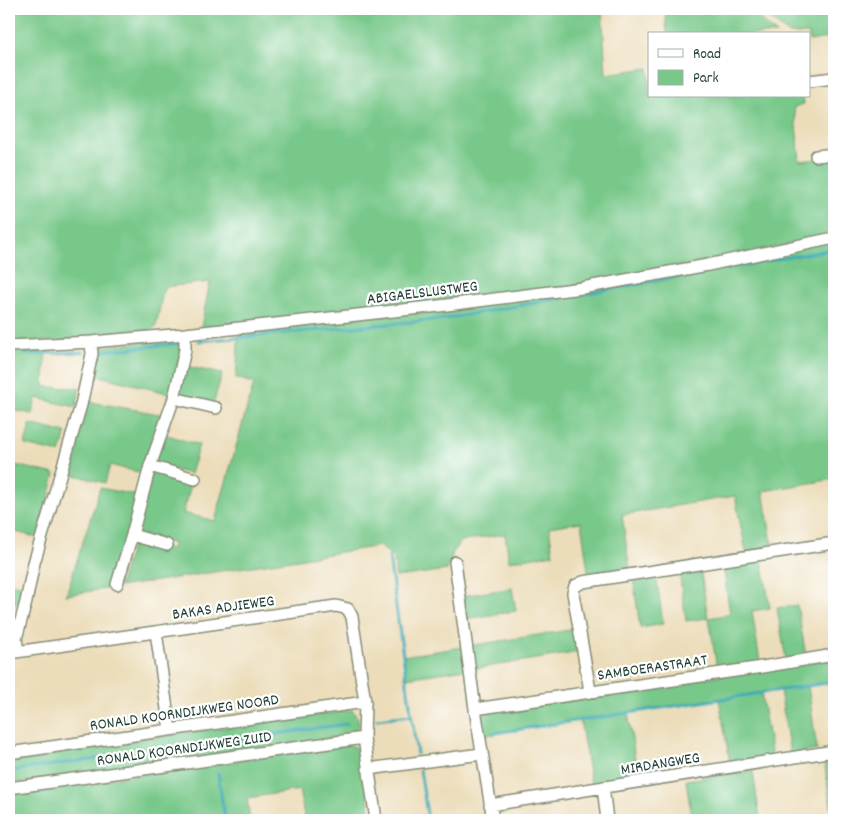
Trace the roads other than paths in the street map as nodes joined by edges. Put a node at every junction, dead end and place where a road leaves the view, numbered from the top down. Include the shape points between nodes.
1 (834, 78) edge
2 (810, 81) edge
3 (834, 154) edge
4 (816, 156) dead end
5 (834, 238) edge
6 (185, 334) junction
7 (91, 342) junction
8 (9, 346) edge
9 (174, 398) junction
10 (216, 408) dead end
11 (150, 466) junction
12 (196, 479) dead end
13 (132, 536) junction
14 (834, 543) edge
15 (167, 545) dead end
16 (455, 562) dead end
17 (117, 584) dead end
18 (156, 632) junction
19 (13, 652) edge
20 (834, 655) edge
21 (590, 692) junction
22 (365, 702) junction
23 (475, 709) junction
24 (170, 730) junction
25 (364, 738) junction
26 (9, 752) edge
27 (834, 752) edge
28 (482, 754) junction
29 (368, 769) junction
30 (603, 787) junction
31 (9, 788) edge
32 (490, 805) junction
33 (376, 820) edge
34 (493, 820) edge
35 (607, 820) edge

1 - 2 street
3 - 4 street
5 - 6 street, ABIGAELSLUSTWEG via 582,288
6 - 7 street, ABIGAELSLUSTWEG
6 - 9 street via 185,350
7 - 8 street, ABIGAELSLUSTWEG
7 - 19 street via 92,354 81,405 34,563
9 - 10 street
9 - 11 street
11 - 12 street
11 - 13 street
13 - 15 street
13 - 17 street
14 - 21 street via 582,582 575,586 573,592
16 - 23 street
18 - 19 street, BAKAS ADJIEWEG
18 - 22 street, BAKAS ADJIEWEG via 336,606 348,609
18 - 24 street
20 - 21 street, SAMBOERASTRAAT
21 - 23 street, SAMBOERASTRAAT
22 - 24 street, RONALD KOORNDIJKWEG NOORD
22 - 25 street
23 - 28 street
24 - 26 street, RONALD KOORNDIJKWEG NOORD
25 - 29 street
25 - 31 street, RONALD KOORNDIJKWEG ZUID
27 - 30 street, MIRDANGWEG
28 - 29 street
28 - 32 street
29 - 33 street
30 - 32 street, MIRDANGWEG
30 - 35 street
32 - 34 street

